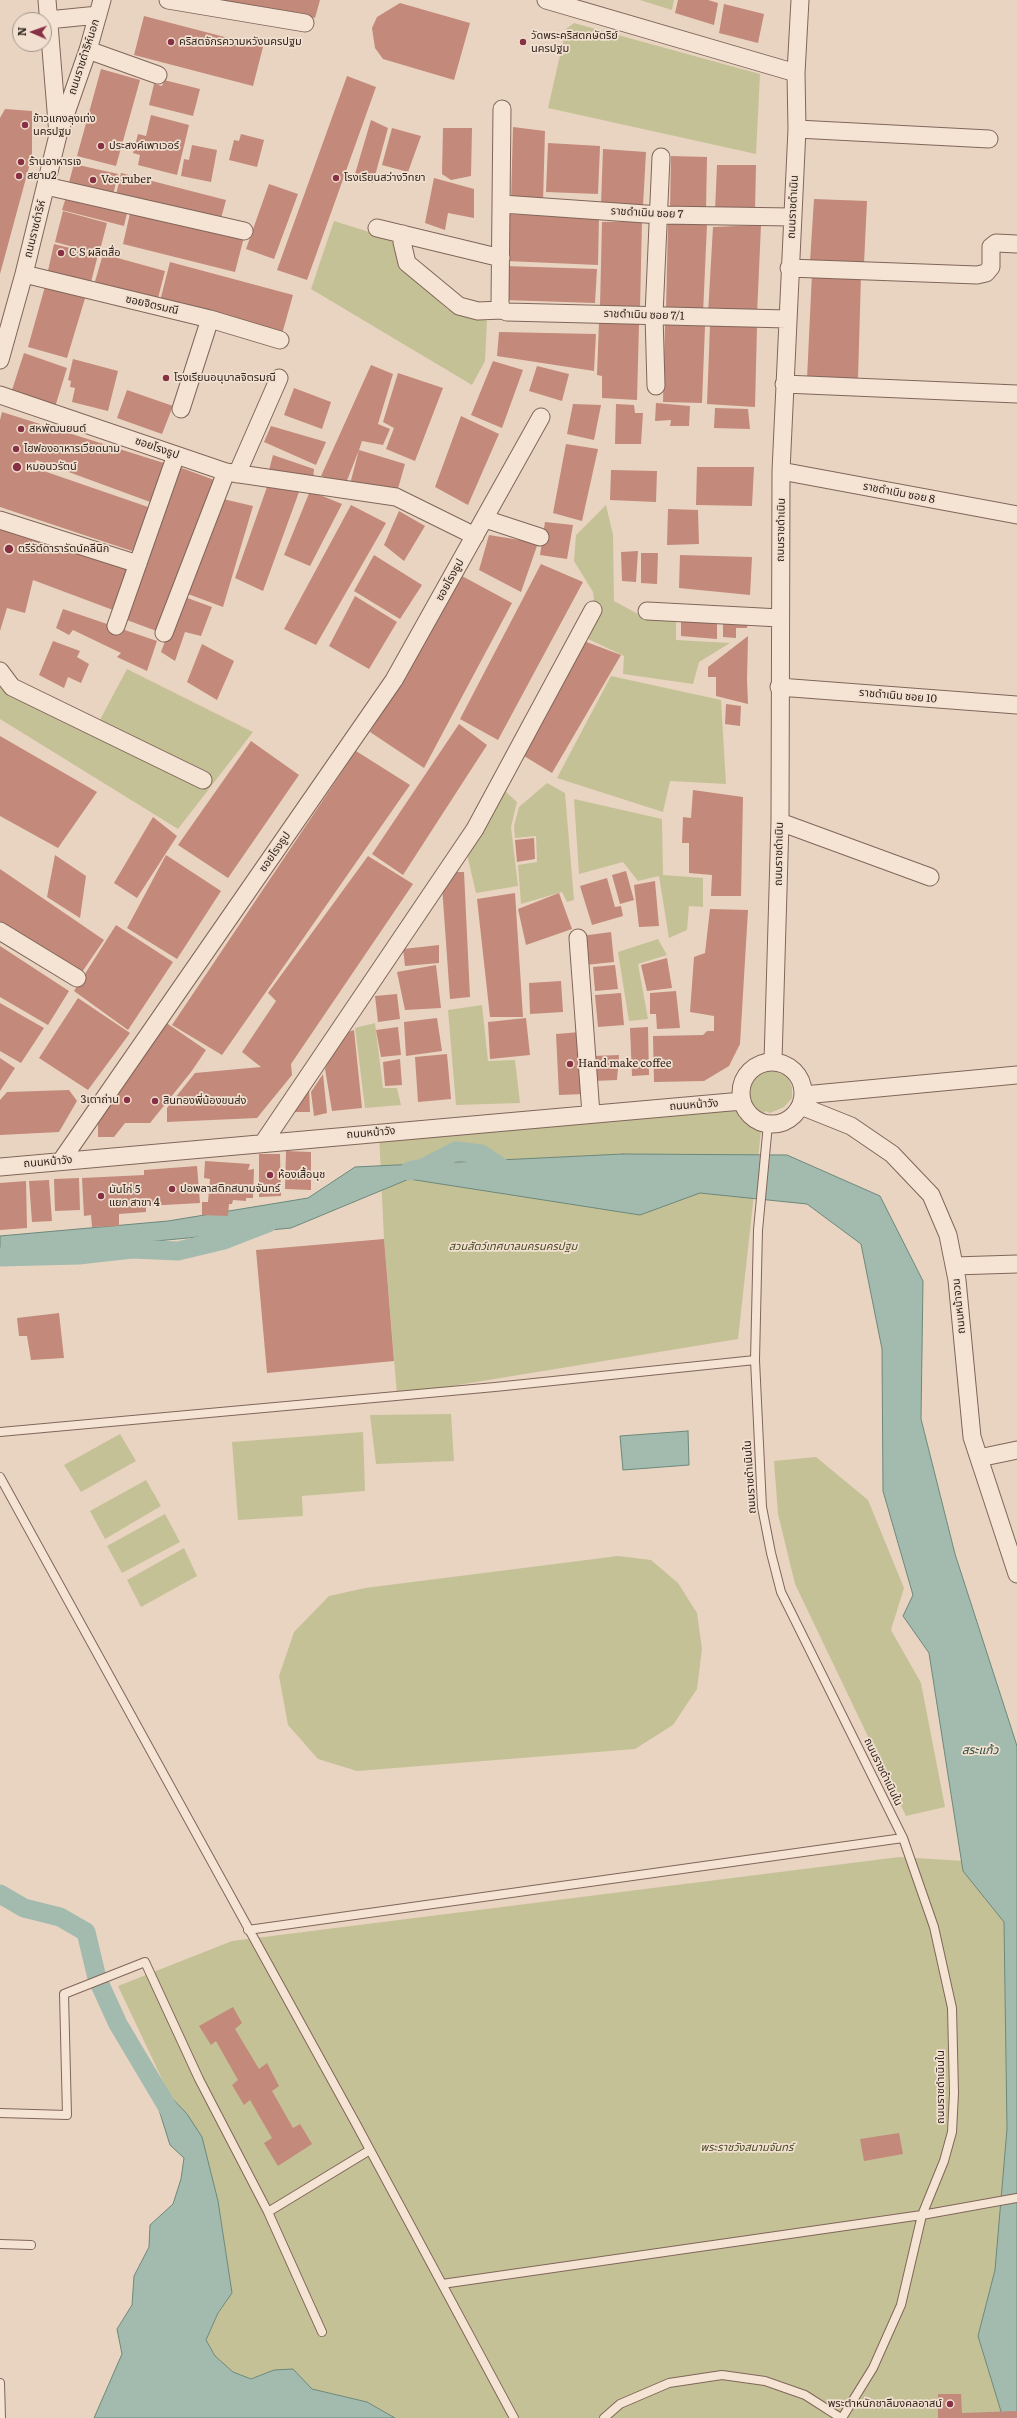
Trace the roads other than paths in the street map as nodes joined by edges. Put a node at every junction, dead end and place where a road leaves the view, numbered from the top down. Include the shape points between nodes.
1 (46, 0) edge
2 (168, 0) edge
3 (546, 0) edge
4 (800, 0) edge
5 (100, 7) edge
6 (47, 12) edge
7 (52, 19) edge
8 (305, 23) dead end
9 (88, 50) junction
10 (51, 52) edge
11 (796, 73) junction
12 (158, 75) dead end
13 (502, 109) dead end
14 (797, 129) junction
15 (58, 136) junction
16 (989, 139) dead end
17 (661, 157) dead end
18 (46, 186) junction
19 (502, 204) junction
20 (660, 215) junction
21 (792, 217) junction
22 (377, 228) dead end
23 (244, 231) dead end
24 (403, 234) junction
25 (1017, 244) edge
26 (501, 258) junction
27 (789, 268) junction
28 (24, 274) junction
29 (502, 310) junction
30 (654, 316) junction
31 (210, 319) junction
32 (787, 319) junction
33 (280, 340) dead end
34 (0, 360) edge
35 (279, 378) dead end
36 (784, 384) junction
37 (656, 386) dead end
38 (1017, 394) edge
39 (0, 395) edge
40 (181, 409) dead end
41 (541, 417) dead end
42 (176, 455) junction
43 (781, 470) junction
44 (231, 473) junction
45 (1017, 516) edge
46 (485, 518) junction
47 (0, 520) edge
48 (475, 536) junction
49 (540, 537) dead end
50 (138, 564) junction
51 (593, 610) dead end
52 (647, 611) dead end
53 (780, 618) junction
54 (116, 626) dead end
55 (164, 633) dead end
56 (0, 671) edge
57 (779, 686) junction
58 (1017, 706) edge
59 (203, 780) dead end
60 (780, 822) junction
61 (930, 878) dead end
62 (0, 931) edge
63 (578, 938) dead end
64 (77, 978) dead end
65 (773, 1061) junction
66 (1017, 1075) edge
67 (802, 1100) junction
68 (742, 1102) junction
69 (591, 1114) junction
70 (768, 1124) junction
71 (263, 1143) junction
72 (61, 1161) junction
73 (0, 1167) edge
74 (1017, 1264) edge
75 (954, 1266) junction
76 (755, 1360) junction
77 (0, 1432) edge
78 (1017, 1450) edge
79 (979, 1458) junction
80 (0, 1478) edge
81 (1017, 1574) edge
82 (903, 1838) junction
83 (248, 1930) junction
84 (0, 2113) edge
85 (370, 2150) junction
86 (1017, 2198) edge
87 (268, 2212) junction
88 (922, 2216) junction
89 (0, 2244) edge
90 (31, 2245) dead end
91 (442, 2284) junction
92 (322, 2332) dead end
93 (0, 2383) edge
94 (1, 2418) edge
95 (514, 2418) edge
96 (604, 2418) edge
97 (841, 2418) edge

1 - 6 street, ถนนราชดำริห์
2 - 8 street
3 - 11 street
4 - 11 street, ถนนราชดำเนิน
5 - 7 street
5 - 9 street, ถนนราชดำริห์นอก
9 - 12 street
9 - 15 street, ถนนราชดำริห์นอก
10 - 15 street, ถนนราชดำริห์
11 - 14 street, ถนนราชดำเนิน
13 - 19 street
14 - 16 street
14 - 21 street, ถนนราชดำเนิน
15 - 18 street, ถนนราชดำริห์
17 - 20 street
18 - 23 street
18 - 28 street, ถนนราชดำริห์
19 - 20 street, ราชดำเนิน ซอย 7
19 - 26 street
20 - 21 street, ราชดำเนิน ซอย 7
20 - 30 street
21 - 27 street, ถนนราชดำเนิน
22 - 24 street
24 - 26 street
24 - 29 street, ราชดำเนิน ซอย 7/1 via 402,242 407,263 459,306 478,310
25 - 27 street via 996,243 991,247 991,267 986,273 977,275
26 - 29 street
27 - 32 street, ถนนราชดำเนิน
28 - 31 street, ซอยจิตรมณี
28 - 34 street, ถนนราชดำริห์
29 - 30 street, ราชดำเนิน ซอย 7/1
30 - 32 street, ราชดำเนิน ซอย 7/1
30 - 37 street
31 - 33 street, ซอยจิตรมณี
31 - 40 street
32 - 36 street, ถนนราชดำเนิน
35 - 44 street
36 - 38 street
36 - 43 street, ถนนราชดำเนิน
39 - 42 street, ซอยโรงธูป
41 - 46 street, ซอยโรงธูป
42 - 44 street, ซอยโรงธูป
42 - 50 street
43 - 45 street, ราชดำเนิน ซอย 8
43 - 53 street, ถนนราชดำเนิน
44 - 48 street, ซอยโรงธูป via 392,496 408,501
44 - 55 street
46 - 48 street, ซอยโรงธูป
46 - 49 street
47 - 50 street
48 - 72 street, ซอยโรงธูป via 394,680
50 - 54 street
51 - 71 street via 475,830
52 - 53 street
53 - 57 street, ถนนราชดำเนิน
56 - 59 street via 12,687
57 - 58 street, ราชดำเนิน ซอย 10
57 - 60 street, ถนนราชดำเนิน
60 - 61 street
60 - 65 street, ถนนราชดำเนิน
62 - 64 street
63 - 69 street
65 - 67 street via 792,1068 803,1085
65 - 68 street via 755,1066 748,1073 741,1092
66 - 67 street
67 - 70 street via 795,1114 787,1120
67 - 75 street, ถนนหน้าจวน via 851,1126 886,1150 931,1195 948,1235
68 - 69 street, ถนนหน้าวัง
68 - 70 street via 752,1116
69 - 71 street, ถนนหน้าวัง
70 - 76 lane, ถนนราชดำเนินใน via 763,1153 758,1230
71 - 72 street, ถนนหน้าวัง
72 - 73 street, ถนนหน้าวัง
74 - 75 street
75 - 79 street, ถนนหน้าจวน via 972,1437
76 - 77 lane via 495,1387
76 - 82 lane, ถนนราชดำเนินใน via 762,1508 782,1592
78 - 79 street
79 - 81 street, ถนนหน้าจวน
80 - 83 lane
82 - 83 lane
82 - 88 lane, ถนนราชดำเนินใน via 934,1927 952,2008 952,2132 944,2161
83 - 85 lane
84 - 87 lane via 67,2115 64,1994 145,1962 199,2078
85 - 87 lane
85 - 91 lane
86 - 88 lane
87 - 92 lane
88 - 91 lane
88 - 97 lane, ถนนราชดำเนินใน via 901,2305 873,2368
89 - 90 lane
91 - 95 lane
93 - 94 lane
96 - 97 lane via 620,2404 669,2383 722,2375 772,2383 805,2395

